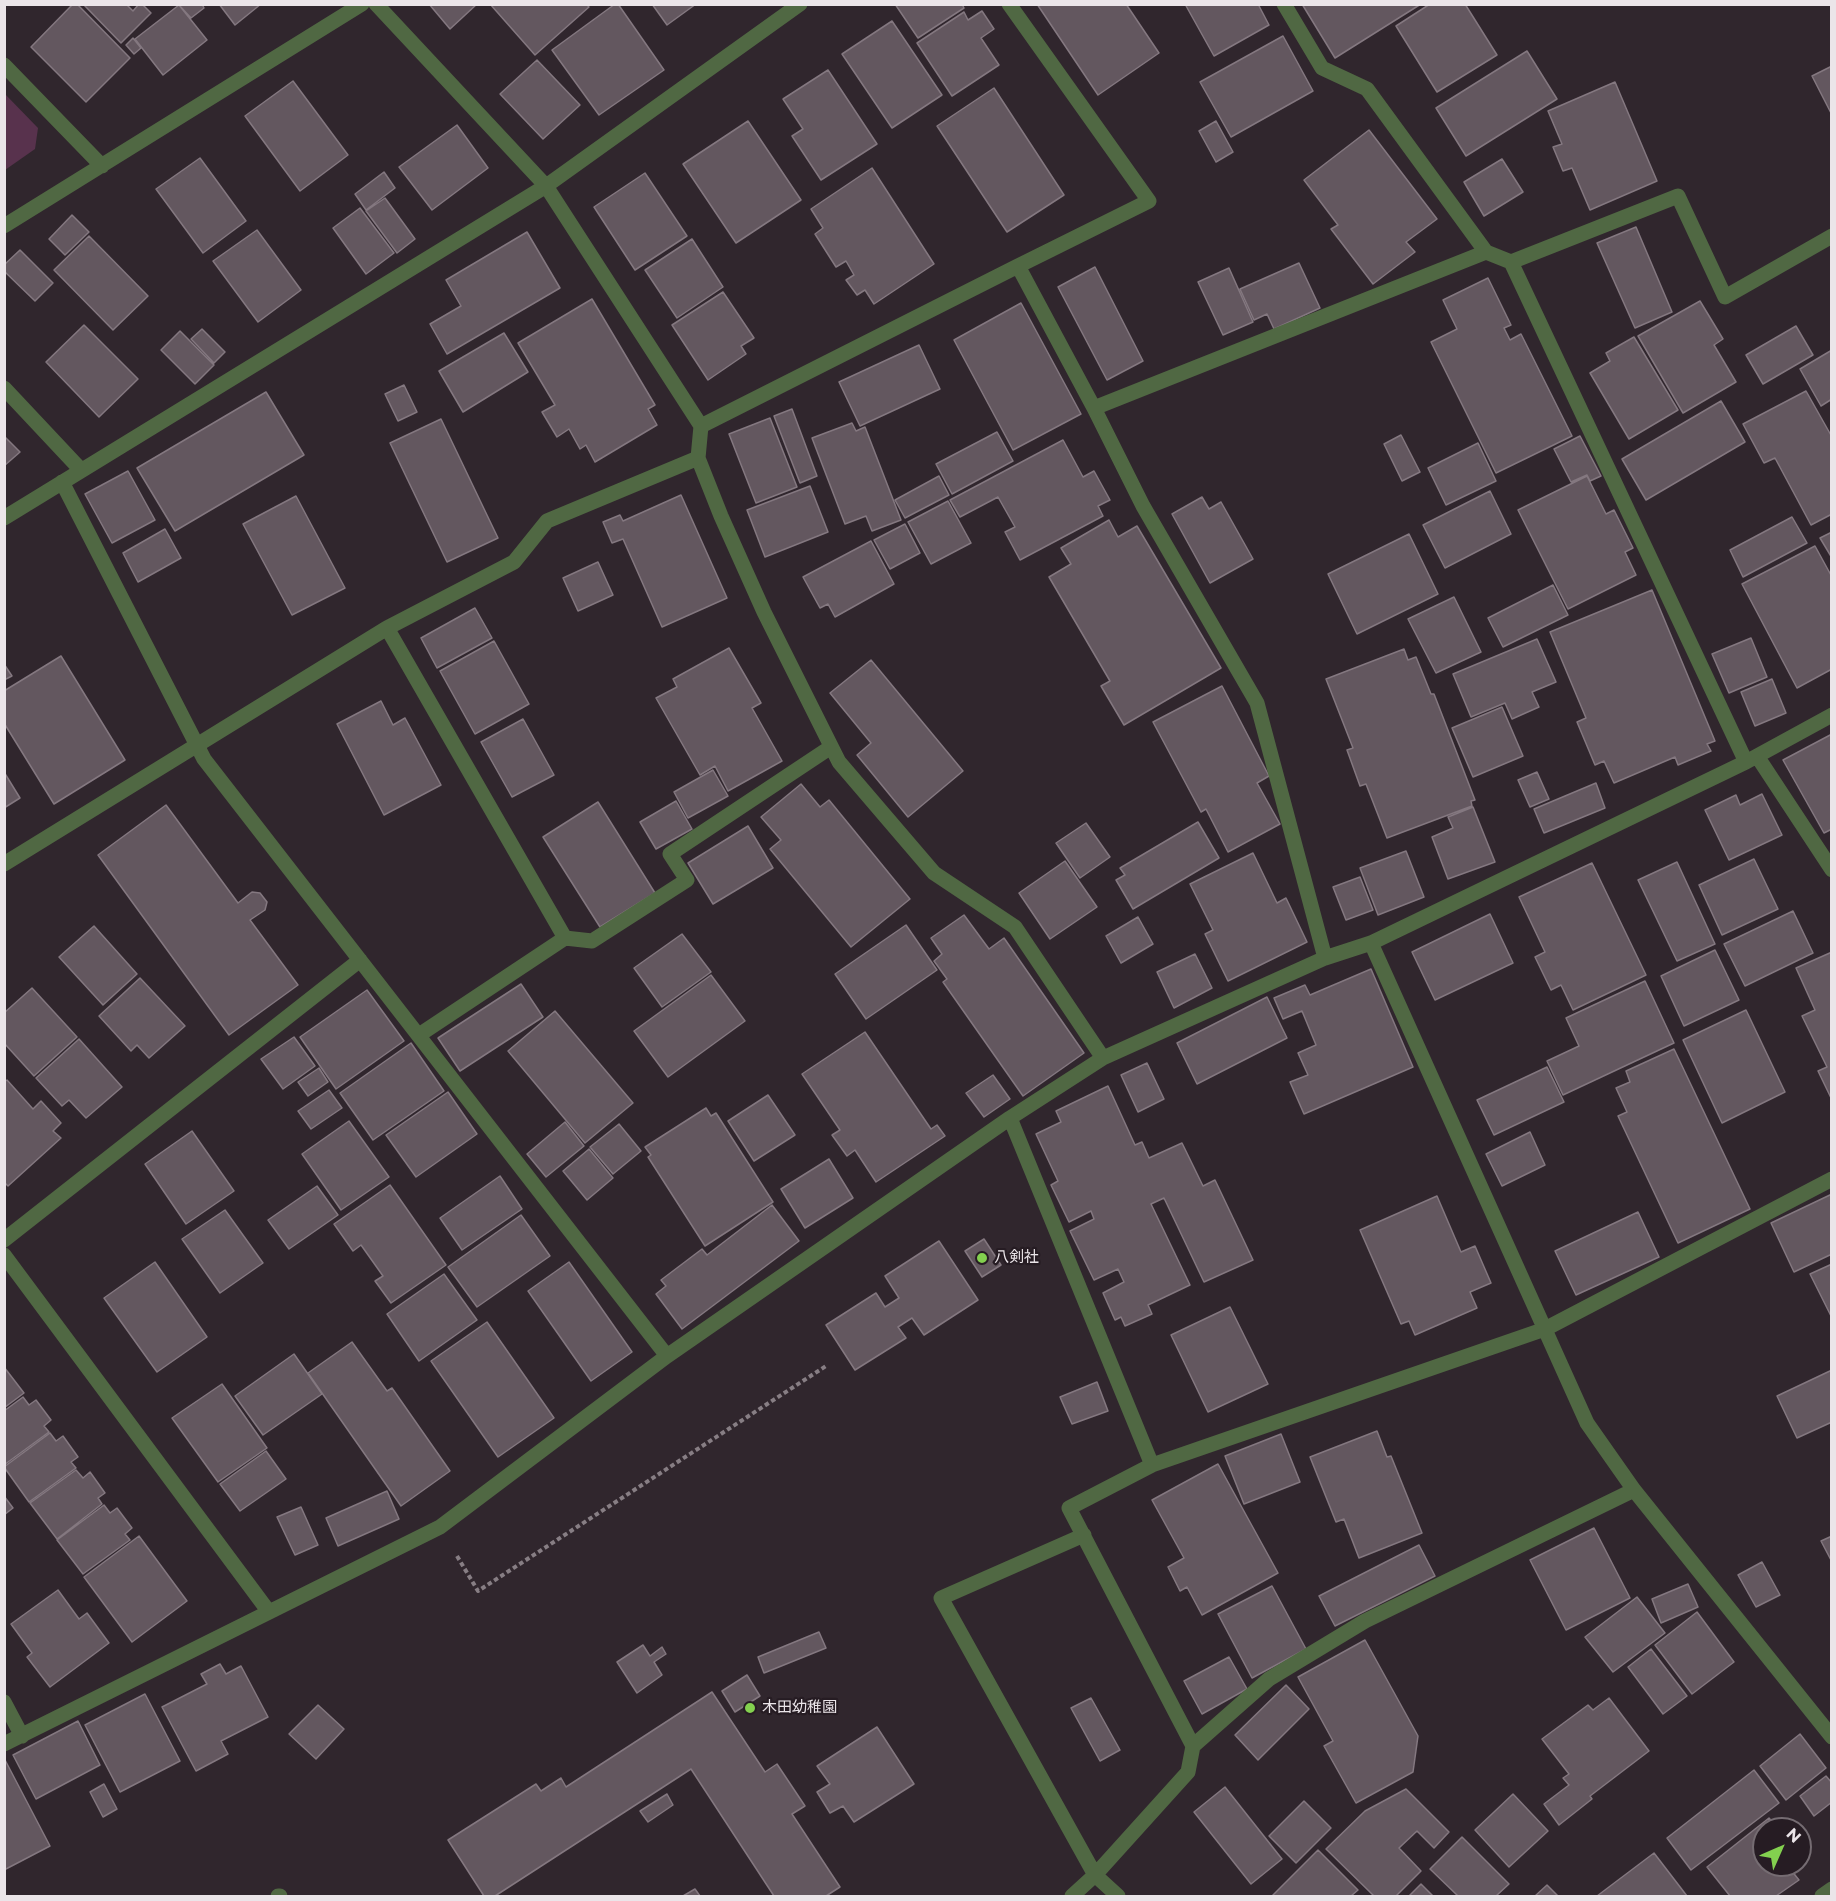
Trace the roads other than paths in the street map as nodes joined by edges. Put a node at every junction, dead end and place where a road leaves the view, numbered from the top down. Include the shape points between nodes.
1 (362, 4) edge
2 (375, 4) edge
3 (800, 4) edge
4 (1009, 4) edge
5 (1284, 4) edge
6 (4, 66) edge
7 (102, 166) junction
8 (546, 186) junction
9 (4, 226) edge
10 (1832, 236) edge
11 (1486, 252) junction
12 (1511, 262) junction
13 (1018, 266) junction
14 (4, 388) edge
15 (1094, 408) junction
16 (701, 426) junction
17 (698, 458) junction
18 (81, 470) junction
19 (62, 482) junction
20 (4, 519) edge
21 (387, 628) junction
22 (1832, 715) edge
23 (197, 745) junction
24 (831, 747) junction
25 (1751, 759) junction
26 (4, 864) edge
27 (1832, 870) edge
28 (565, 938) junction
29 (1371, 943) junction
30 (1325, 958) junction
31 (360, 960) junction
32 (419, 1035) junction
33 (1103, 1058) junction
34 (1010, 1119) junction
35 (1832, 1179) edge
36 (4, 1240) edge
37 (4, 1255) edge
38 (1545, 1329) junction
39 (667, 1356) junction
40 (1152, 1465) junction
41 (1634, 1490) junction
42 (1084, 1535) junction
43 (269, 1612) junction
44 (4, 1702) edge
45 (22, 1736) junction
46 (1832, 1737) edge
47 (4, 1744) edge
48 (1193, 1746) junction
49 (1095, 1875) junction
50 (1832, 1889) edge
51 (1072, 1896) edge
52 (1118, 1896) edge
53 (1822, 1896) edge

1 - 7 street
2 - 8 street
3 - 8 street
4 - 13 street via 1149,201
5 - 11 street via 1322,68 1367,89
6 - 7 street
7 - 9 street
8 - 16 street
8 - 18 street
10 - 12 street via 1725,297 1678,196
11 - 12 street
11 - 15 street
12 - 25 street
13 - 15 street
13 - 16 street
14 - 18 street
15 - 30 street via 1143,506 1257,703
16 - 17 street
17 - 21 street via 547,521 514,562
17 - 24 street via 764,612
18 - 19 street
19 - 20 street
19 - 23 street
21 - 23 street
21 - 28 street
22 - 25 street
23 - 26 street
23 - 31 street
24 - 28 street via 669,854 687,880 592,941
24 - 33 street via 839,762 934,873 1015,927
25 - 27 street
25 - 29 street
28 - 32 street
29 - 30 street
29 - 38 street
30 - 33 street
31 - 32 street
31 - 36 street
32 - 39 street
33 - 34 street
34 - 39 street
34 - 40 street
35 - 38 street
37 - 43 street
38 - 40 street
38 - 41 street via 1587,1423
39 - 43 street via 440,1527
40 - 42 street via 1069,1508
41 - 46 street
41 - 48 street via 1365,1620 1269,1679
42 - 48 street
42 - 49 street via 941,1598
43 - 45 street
44 - 45 street
45 - 47 street
48 - 49 street via 1188,1772
49 - 51 street
49 - 52 street
50 - 53 street

